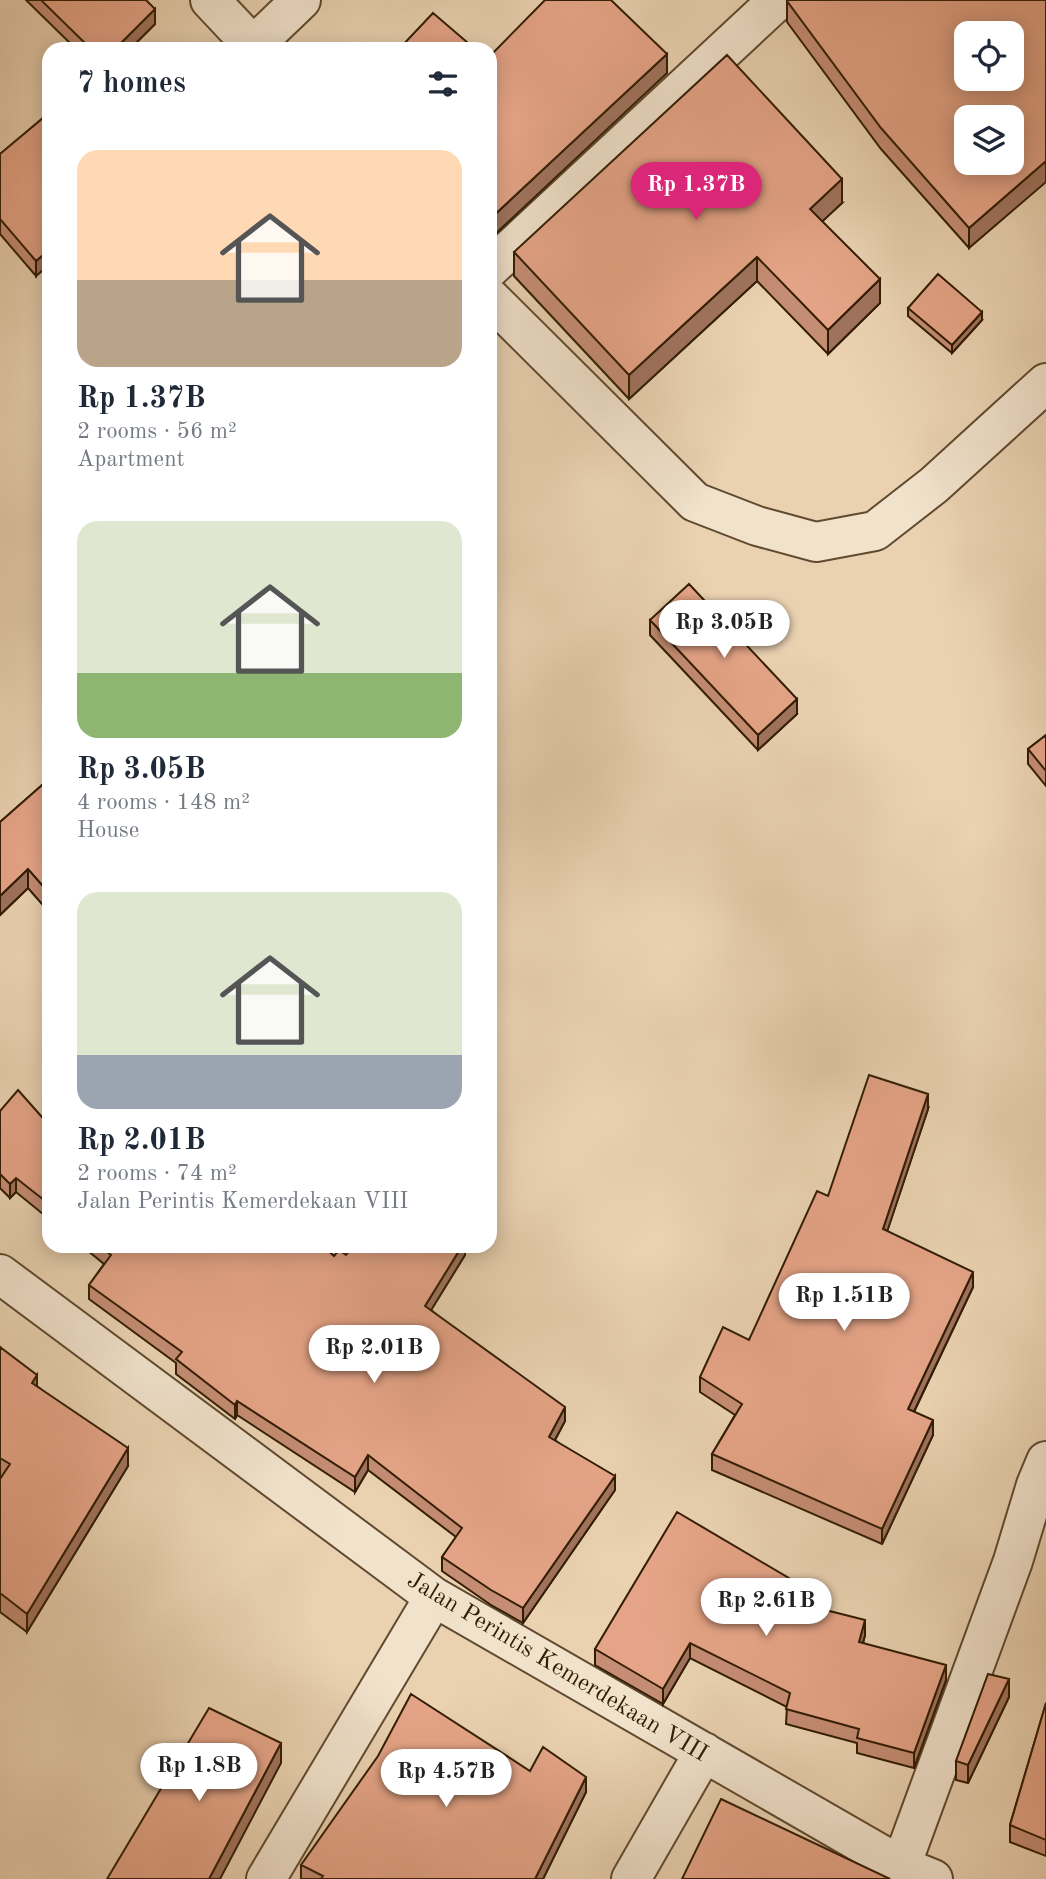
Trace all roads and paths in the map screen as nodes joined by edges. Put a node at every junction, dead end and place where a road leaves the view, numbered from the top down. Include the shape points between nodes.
1 (210, 0) edge
2 (301, 0) edge
3 (778, 0) edge
4 (249, 42) edge
5 (261, 42) edge
6 (497, 261) edge
7 (497, 305) edge
8 (1046, 383) edge
9 (0, 1274) edge
10 (1046, 1461) edge
11 (434, 1597) junction
12 (704, 1752) junction
13 (917, 1873) edge
14 (266, 1879) edge
15 (631, 1879) edge

1 - 4 street
2 - 5 street
3 - 6 street
7 - 8 street via 695,502 816,542 876,531
9 - 11 street, Jalan Perintis Kemerdekaan VIII
10 - 13 street
11 - 12 street, Jalan Perintis Kemerdekaan VIII
11 - 14 street
12 - 13 street, Jalan Perintis Kemerdekaan VIII
12 - 15 street

